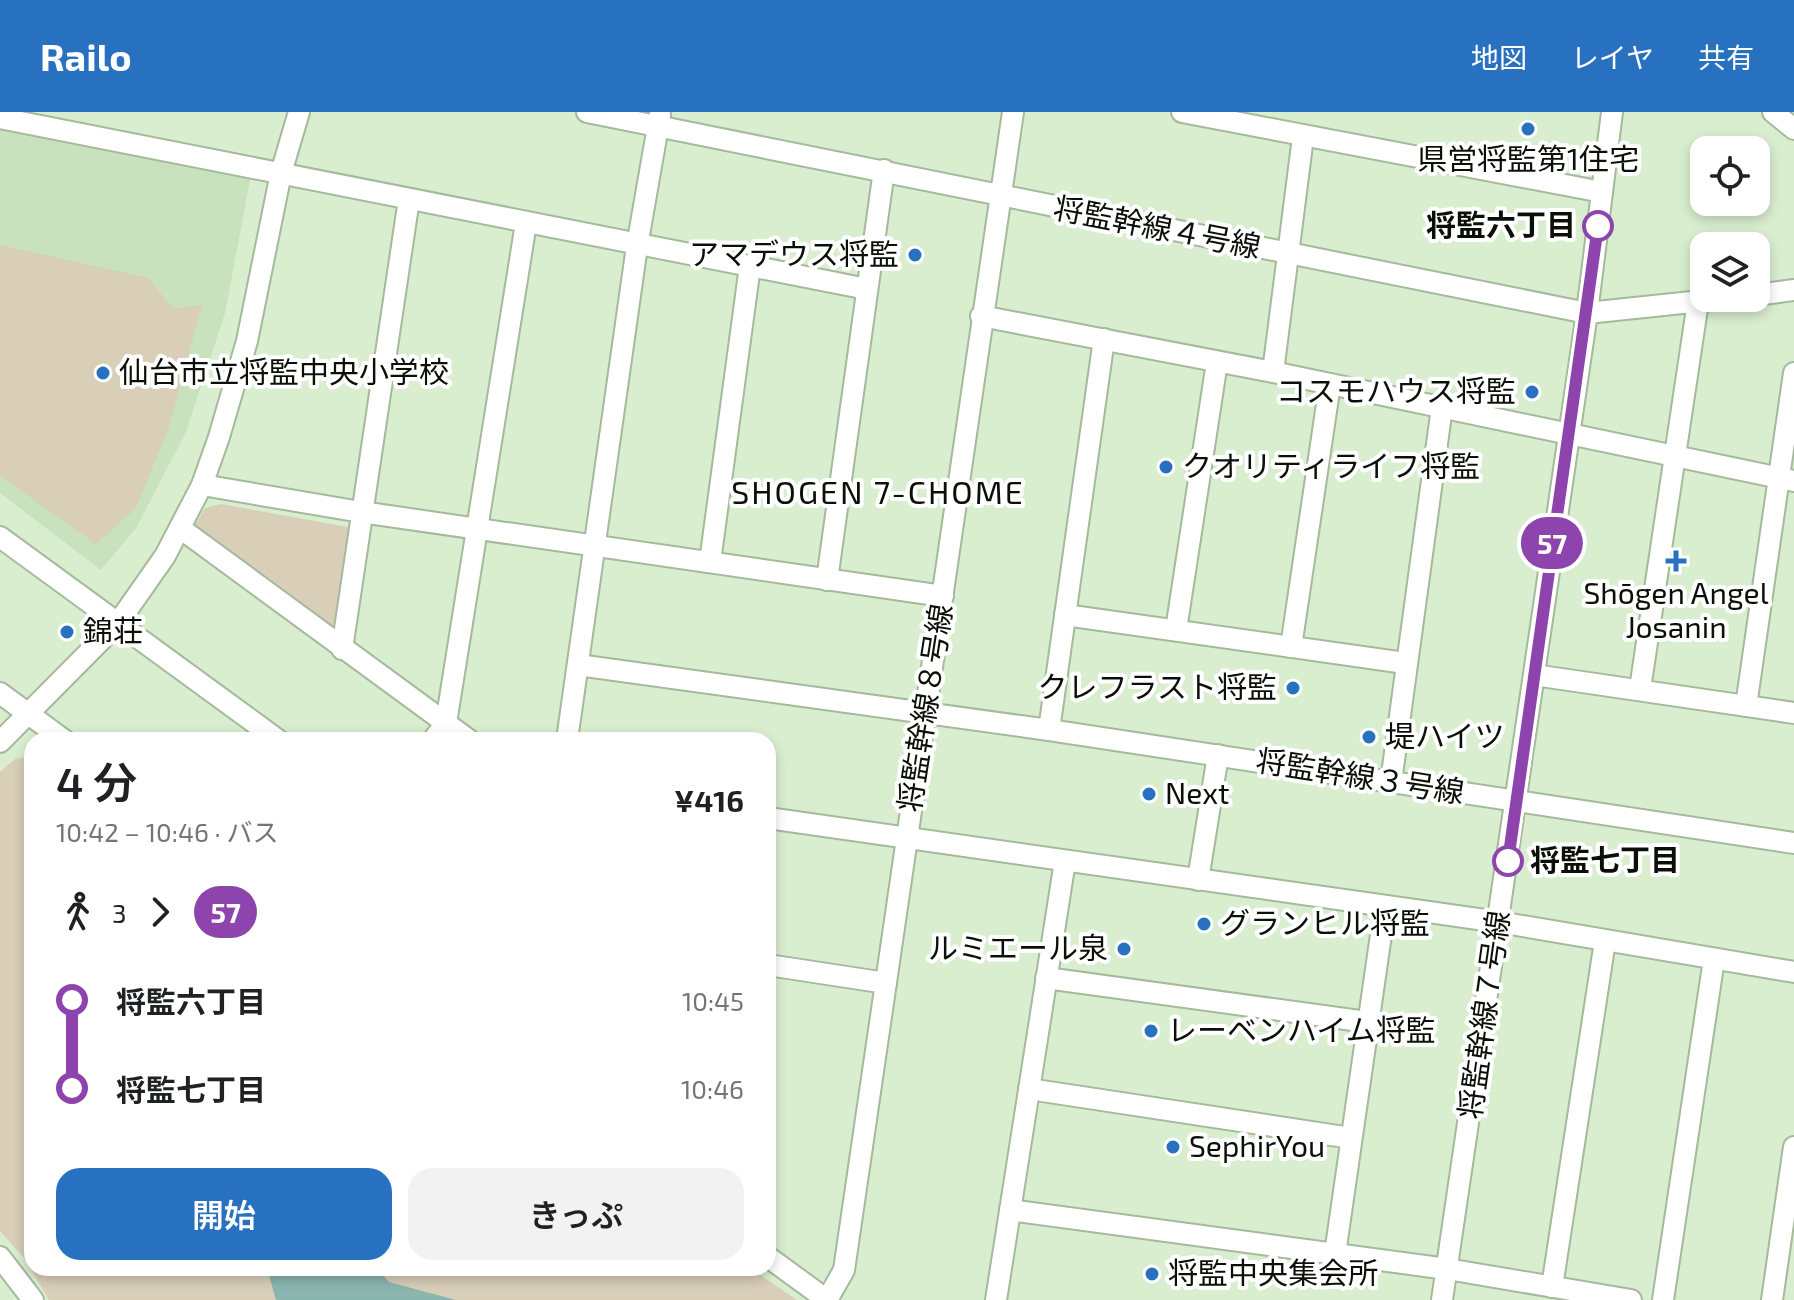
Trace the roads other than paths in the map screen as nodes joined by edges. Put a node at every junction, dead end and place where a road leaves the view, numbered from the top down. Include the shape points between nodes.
1 (299, 112) edge
2 (587, 112) edge
3 (1013, 112) edge
4 (1182, 112) edge
5 (1612, 112) edge
6 (1773, 112) edge
7 (0, 118) edge
8 (660, 119) edge
9 (1794, 129) edge
10 (1303, 137) junction
11 (884, 170) junction
12 (281, 173) junction
13 (1602, 192) junction
14 (1000, 196) junction
15 (409, 199) junction
16 (526, 223) junction
17 (637, 246) junction
18 (1287, 254) junction
19 (750, 266) junction
20 (867, 289) junction
21 (1794, 290) edge
22 (1770, 293) edge
23 (1690, 303) edge
24 (1697, 312) edge
25 (1587, 313) junction
26 (981, 316) junction
27 (1104, 339) junction
28 (1217, 362) junction
29 (1273, 372) junction
30 (1794, 373) edge
31 (1330, 384) junction
32 (1442, 407) junction
33 (1568, 433) junction
34 (1676, 455) junction
35 (1786, 479) edge
36 (202, 485) junction
37 (361, 512) junction
38 (478, 527) junction
39 (180, 528) junction
40 (0, 537) edge
41 (596, 545) junction
42 (710, 562) junction
43 (827, 580) junction
44 (943, 596) junction
45 (1065, 615) junction
46 (118, 623) junction
47 (1176, 630) junction
48 (1291, 647) junction
49 (342, 649) junction
50 (1405, 663) junction
51 (578, 665) junction
52 (1534, 675) junction
53 (1640, 689) junction
54 (0, 693) edge
55 (1746, 706) junction
56 (1794, 713) edge
57 (926, 714) junction
58 (29, 715) junction
59 (446, 723) junction
60 (1049, 730) junction
61 (53, 732) edge
62 (267, 732) edge
63 (439, 732) edge
64 (458, 732) edge
65 (568, 732) edge
66 (0, 742) edge
67 (1218, 755) junction
68 (1391, 782) junction
69 (1516, 800) junction
70 (776, 819) edge
71 (907, 838) junction
72 (1794, 843) edge
73 (1065, 861) junction
74 (1198, 880) junction
75 (1385, 907) junction
76 (1499, 922) junction
77 (1605, 941) junction
78 (1714, 959) junction
79 (776, 966) edge
80 (1794, 972) edge
81 (1046, 978) junction
82 (886, 983) junction
83 (1367, 1022) junction
84 (1029, 1089) junction
85 (1351, 1138) junction
86 (1794, 1147) edge
87 (1010, 1210) junction
88 (1335, 1254) junction
89 (0, 1257) edge
90 (776, 1263) edge
91 (1447, 1269) junction
92 (1552, 1287) junction
93 (33, 1300) edge
94 (827, 1300) edge
95 (996, 1300) edge
96 (1442, 1300) edge
97 (1631, 1300) edge
98 (1663, 1300) edge
99 (1772, 1300) edge

1 - 12 street
2 - 8 street, 将監幹線４号線
3 - 14 street, 将監幹線８号線
4 - 10 street
5 - 13 street, 将監幹線７号線
6 - 9 street
7 - 12 street
8 - 11 street, 将監幹線４号線
8 - 17 street
10 - 13 street
10 - 18 street
11 - 14 street, 将監幹線４号線
11 - 20 street
12 - 15 street
12 - 36 street via 247,341
13 - 25 street, 将監幹線７号線
14 - 18 street, 将監幹線４号線
14 - 26 street, 将監幹線８号線
15 - 16 street
15 - 37 street
16 - 17 street
16 - 38 street
17 - 19 street
17 - 41 street
18 - 25 street, 将監幹線４号線
18 - 29 street
19 - 20 street
19 - 42 street
20 - 43 street
21 - 22 street
23 - 25 street, 将監幹線４号線
24 - 34 street
25 - 33 street, 将監幹線７号線
26 - 27 street
26 - 44 street, 将監幹線８号線
27 - 28 street
27 - 45 street
28 - 29 street
28 - 47 street
29 - 31 street
30 - 35 street
31 - 32 street
31 - 48 street
32 - 33 street
32 - 50 street
33 - 34 street
33 - 52 street, 将監幹線７号線
34 - 35 street
34 - 53 street
35 - 55 street
36 - 37 street
36 - 39 street
37 - 38 street
37 - 49 street
38 - 41 street
38 - 59 street
39 - 46 street
39 - 49 street
40 - 46 street
41 - 42 street
41 - 51 street
42 - 43 street
43 - 44 street
44 - 57 street, 将監幹線８号線
45 - 47 street
45 - 60 street
46 - 58 street
46 - 62 street
47 - 48 street
48 - 50 street
49 - 59 street
50 - 68 street
51 - 57 street, 将監幹線３号線
51 - 65 street
52 - 53 street
52 - 69 street, 将監幹線７号線
53 - 55 street
54 - 58 street
55 - 56 street
57 - 60 street, 将監幹線３号線
57 - 71 street, 将監幹線８号線
58 - 61 street
58 - 66 street
59 - 63 street
59 - 64 street
60 - 67 street, 将監幹線３号線
67 - 68 street, 将監幹線３号線
67 - 74 street
68 - 69 street, 将監幹線３号線
69 - 72 street, 将監幹線３号線
69 - 76 street, 将監幹線７号線
70 - 71 street
71 - 73 street
71 - 82 street, 将監幹線８号線
73 - 74 street
73 - 81 street
74 - 75 street
75 - 76 street
75 - 83 street
76 - 77 street
76 - 91 street, 将監幹線７号線
77 - 78 street
77 - 92 street
78 - 80 street
78 - 98 street
79 - 82 street
81 - 83 street
81 - 84 street
82 - 94 street, 将監幹線８号線 via 844,1270
83 - 85 street
84 - 85 street
84 - 87 street
85 - 88 street
86 - 99 street
87 - 88 street
87 - 95 street
88 - 91 street
89 - 93 street
90 - 94 street
91 - 92 street
91 - 96 street, 将監幹線７号線
92 - 97 street

